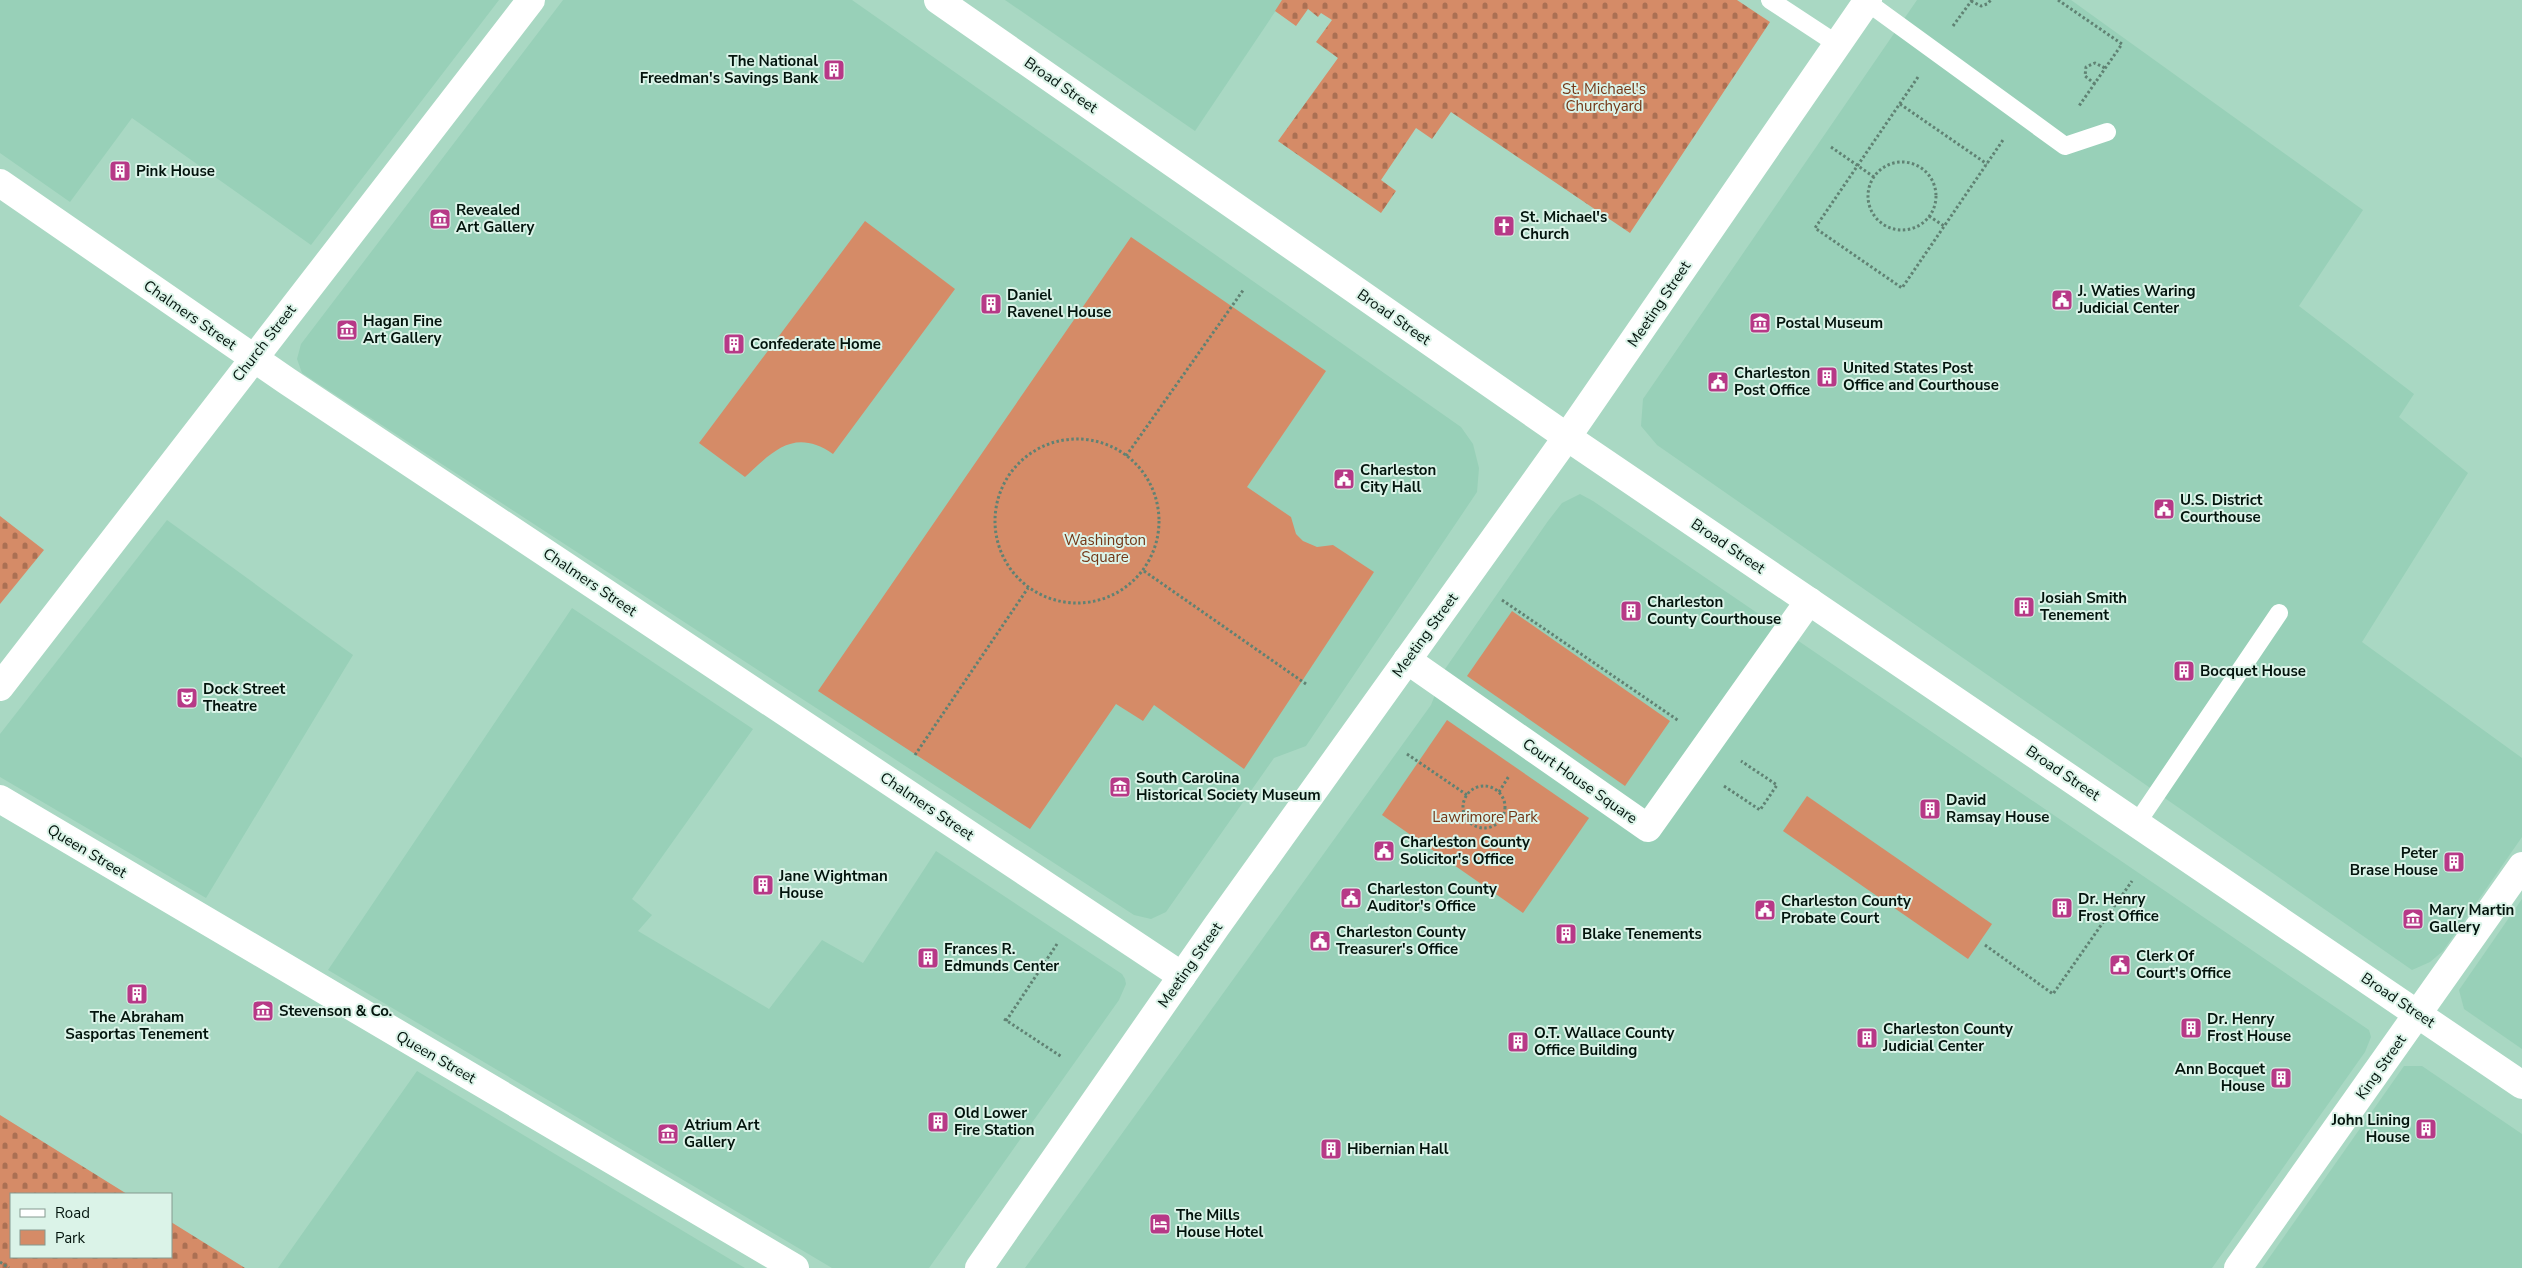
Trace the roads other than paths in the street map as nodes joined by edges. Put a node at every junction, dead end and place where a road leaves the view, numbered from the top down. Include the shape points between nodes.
1 (531, 0) edge
2 (938, 0) edge
3 (1770, 0) edge
4 (1867, 1) edge
5 (1837, 44) junction
6 (2107, 132) dead end
7 (0, 183) edge
8 (252, 358) junction
9 (1567, 437) junction
10 (1809, 601) junction
11 (2279, 613) dead end
12 (1407, 660) junction
13 (0, 687) edge
14 (0, 799) edge
15 (2136, 823) junction
16 (2522, 866) edge
17 (1182, 976) junction
18 (2419, 1014) junction
19 (2522, 1085) edge
20 (795, 1268) edge
21 (979, 1268) edge
22 (2238, 1268) edge

1 - 8 street, Church Street
2 - 9 street, Broad Street
3 - 5 lane
4 - 5 street, Meeting Street
4 - 6 lane via 2066,146
5 - 9 street, Meeting Street
7 - 8 street, Chalmers Street
8 - 13 street, Church Street
8 - 17 street, Chalmers Street
9 - 10 street, Broad Street
9 - 12 street, Meeting Street
10 - 12 street, Court House Square via 1648,828
10 - 15 street, Broad Street
11 - 15 lane
12 - 17 street, Meeting Street
14 - 20 street, Queen Street
15 - 18 street, Broad Street
16 - 18 street, King Street
17 - 21 street, Meeting Street
18 - 19 street, Broad Street
18 - 22 street, King Street

